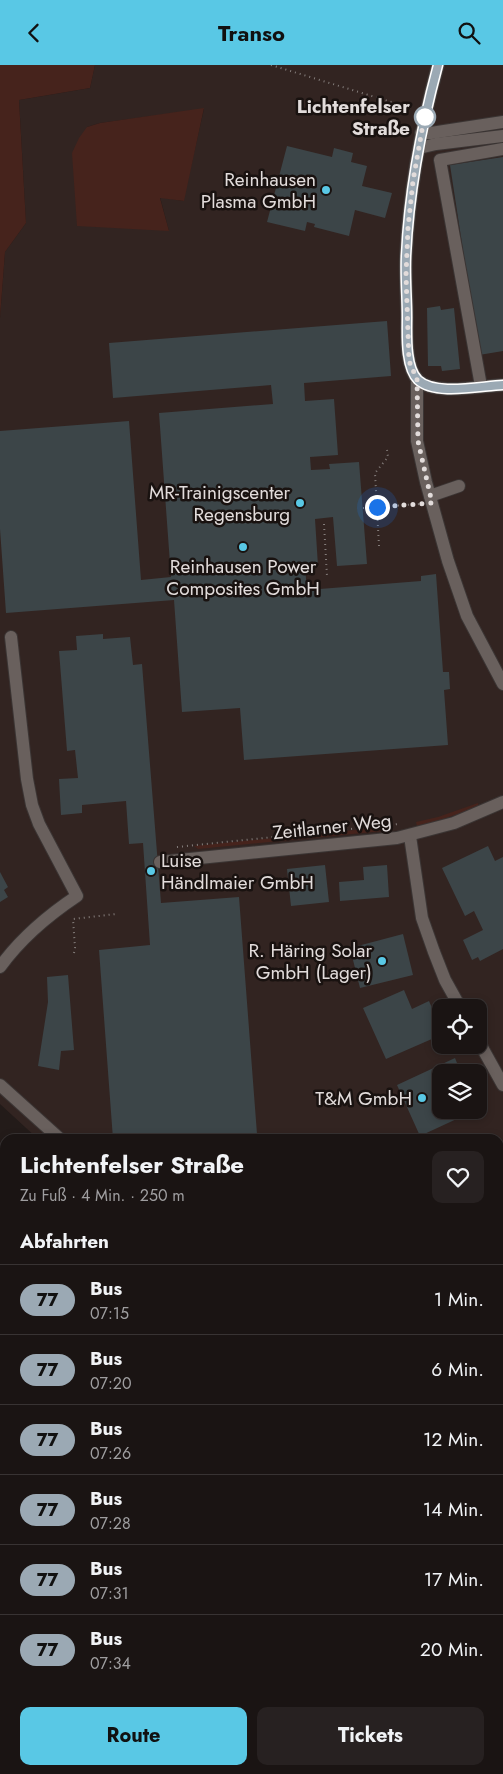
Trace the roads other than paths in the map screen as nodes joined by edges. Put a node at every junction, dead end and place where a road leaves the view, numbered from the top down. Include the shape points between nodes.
1 (438, 65) edge
2 (503, 121) edge
3 (422, 133) junction
4 (503, 136) edge
5 (419, 148) junction
6 (503, 149) edge
7 (417, 379) junction
8 (503, 385) edge
9 (481, 386) junction
10 (459, 485) dead end
11 (431, 500) junction
12 (11, 637) dead end
13 (503, 684) edge
14 (503, 801) edge
15 (410, 836) junction
16 (160, 862) dead end
17 (0, 967) edge
18 (456, 999) edge
19 (485, 1054) edge
20 (0, 1085) edge
21 (503, 1085) edge
22 (54, 1134) edge

1 - 3 street
2 - 3 street
3 - 5 street
4 - 5 street
5 - 7 street via 406,257 409,361
6 - 9 street via 440,160
7 - 9 street via 442,390
7 - 11 street via 418,441
8 - 9 street
10 - 11 street
11 - 13 street via 467,616
12 - 17 street via 21,694 32,805 77,895 34,927
14 - 15 street, Zeitlarner Weg via 454,823
15 - 16 street, Zeitlarner Weg
15 - 18 street via 422,918 437,961
19 - 21 street
20 - 22 street

